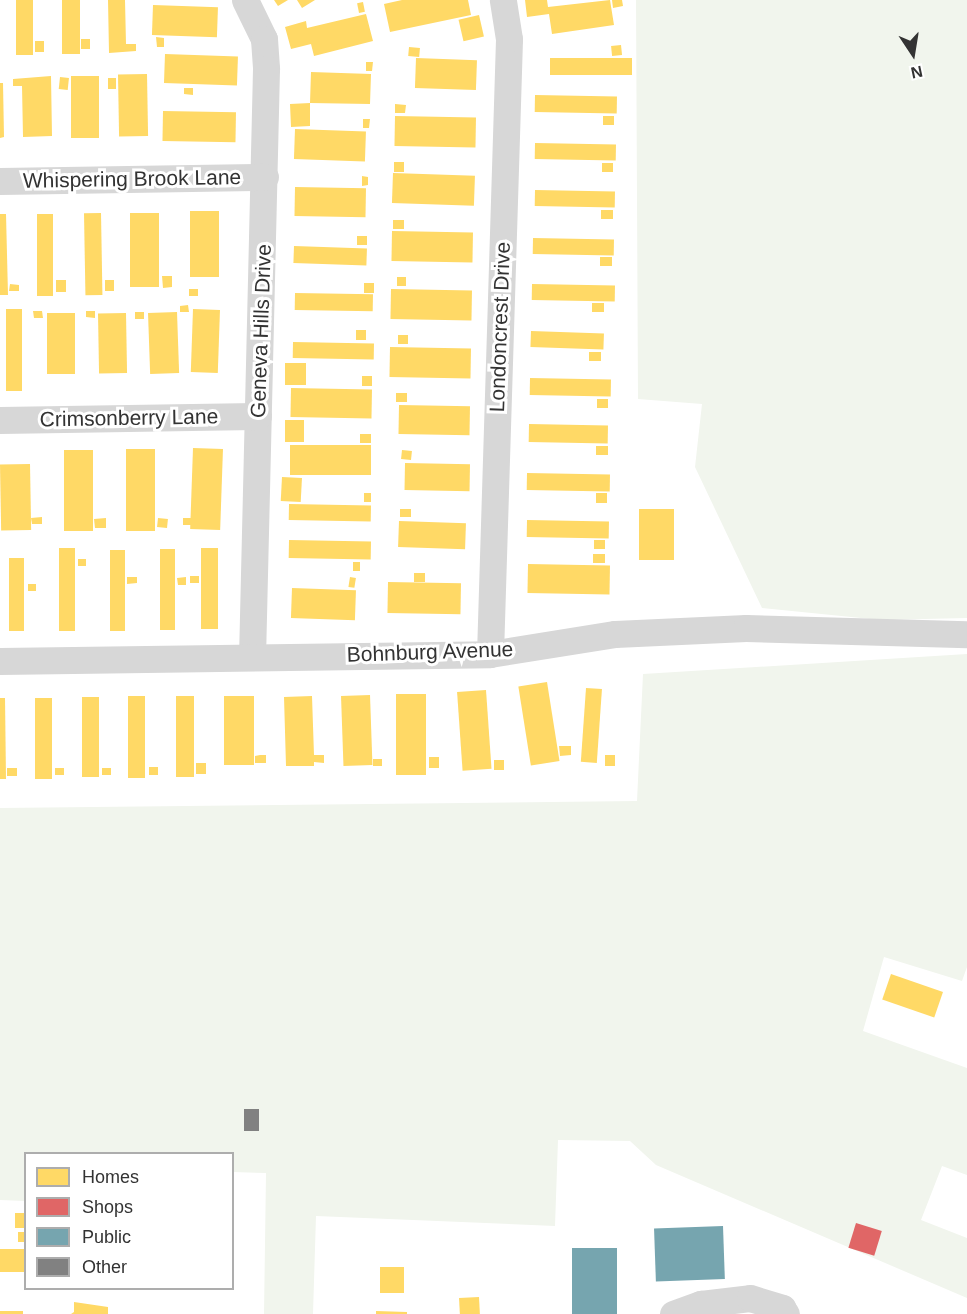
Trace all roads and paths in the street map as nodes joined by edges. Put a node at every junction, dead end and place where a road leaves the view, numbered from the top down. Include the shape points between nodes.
1 (503, 0) edge
2 (248, 4) edge
3 (265, 177) junction
4 (0, 181) edge
5 (258, 416) junction
6 (0, 420) edge
7 (967, 634) edge
8 (490, 654) junction
9 (252, 657) junction
10 (0, 661) edge
11 (673, 1314) edge
12 (786, 1314) edge

1 - 8 street, Londoncrest Drive via 509,39
2 - 3 street, Geneva Hills Drive via 264,39
3 - 4 street, Whispering Brook Lane
3 - 5 street, Geneva Hills Drive
5 - 6 street, Crimsonberry Lane
5 - 9 street, Geneva Hills Drive
7 - 8 street, Bohnburg Avenue via 734,628 615,634
8 - 9 street, Bohnburg Avenue
9 - 10 street, Bohnburg Avenue
11 - 12 street via 701,1304 750,1298 782,1308

